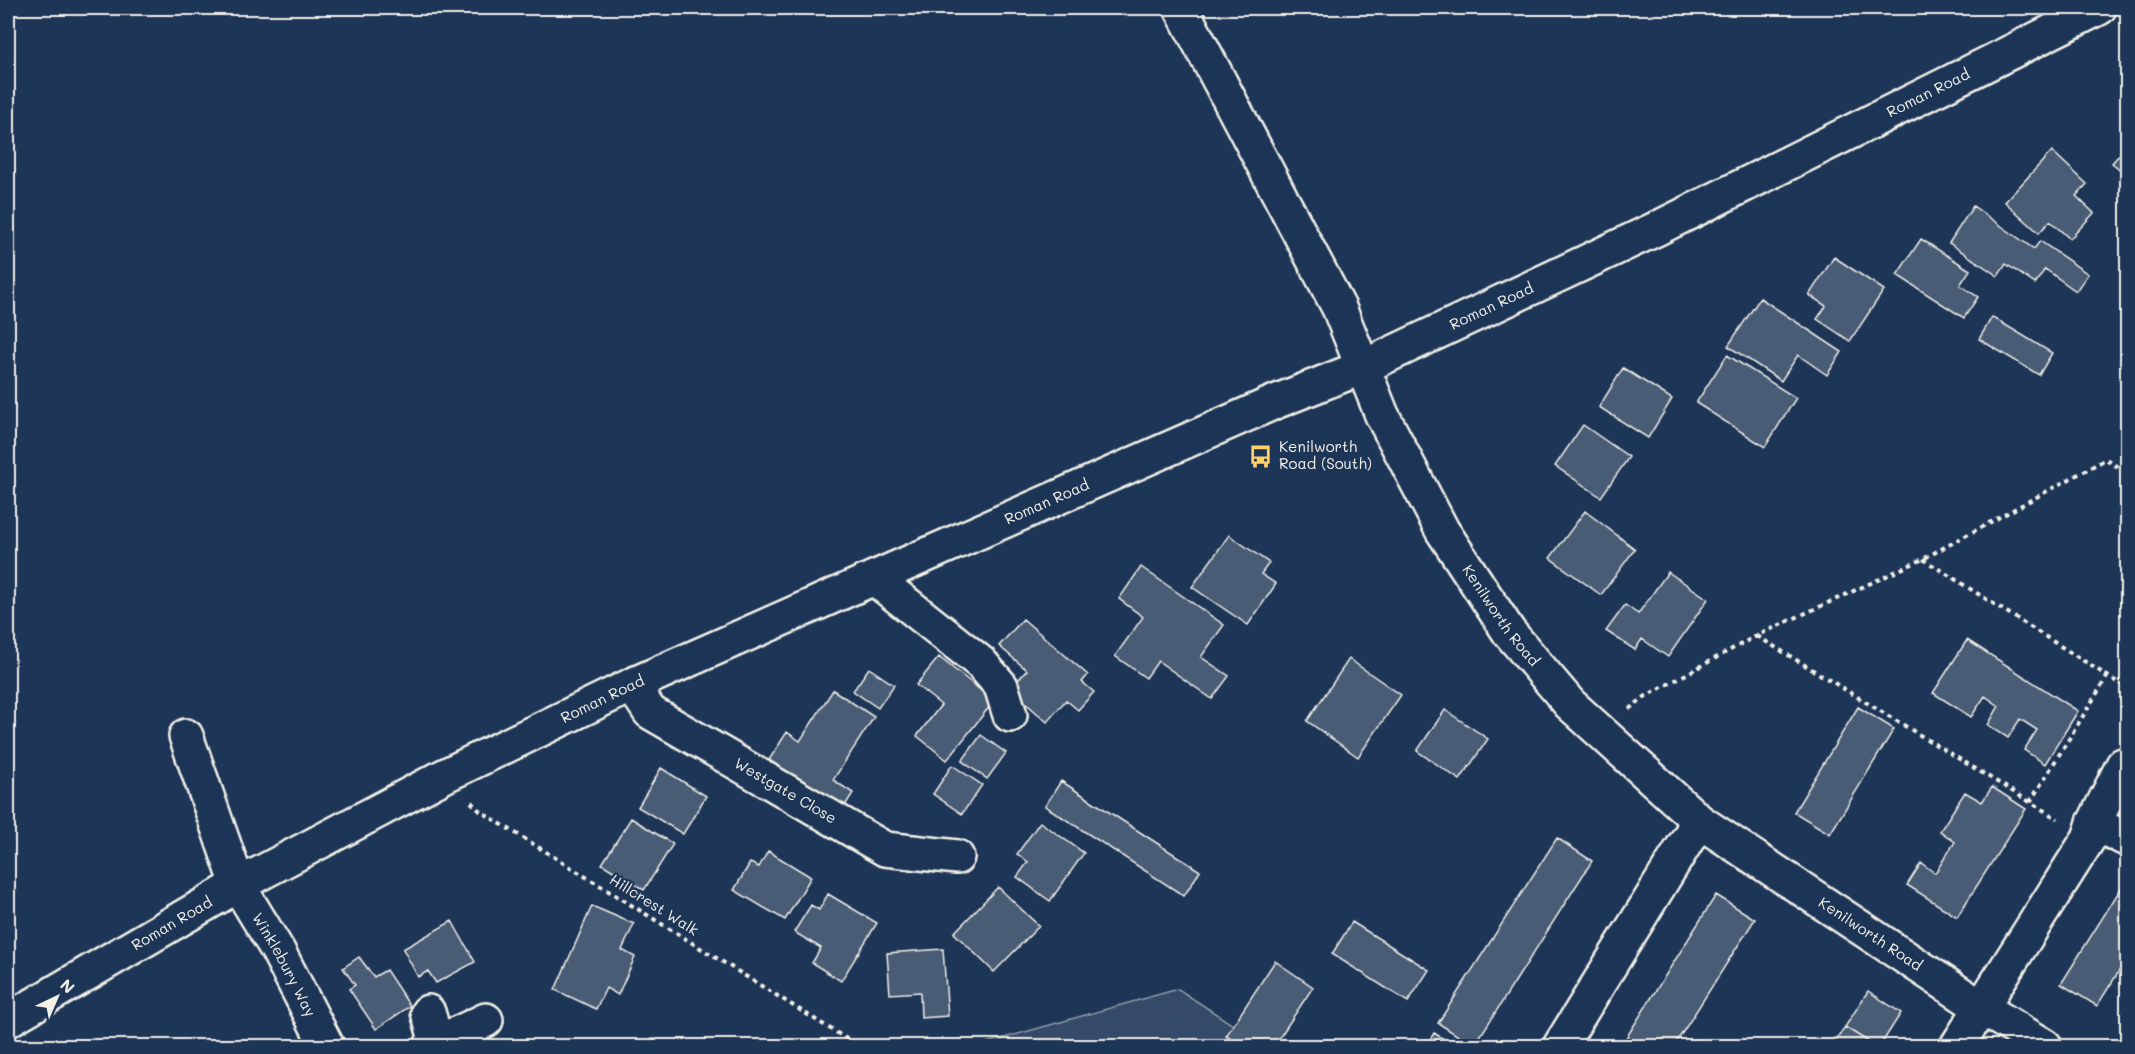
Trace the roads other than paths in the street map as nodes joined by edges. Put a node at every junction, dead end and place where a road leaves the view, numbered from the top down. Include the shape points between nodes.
1 (1181, 8) edge
2 (2099, 8) edge
3 (1363, 367) junction
4 (874, 578) junction
5 (632, 686) junction
6 (1010, 715) dead end
7 (186, 736) dead end
8 (2127, 767) edge
9 (1699, 820) junction
10 (2092, 831) junction
11 (2127, 840) edge
12 (957, 857) dead end
13 (238, 885) junction
14 (1982, 1008) junction
15 (8, 1020) edge
16 (486, 1020) dead end
17 (432, 1034) edge
18 (327, 1047) edge
19 (1560, 1047) edge
20 (1957, 1047) edge
21 (2045, 1047) edge

1 - 3 street, Kenilworth Road via 1339,308
2 - 3 street, Roman Road via 1658,228
3 - 4 street, Roman Road
3 - 9 street, Kenilworth Road via 1382,415 1442,530 1509,632 1570,704
4 - 5 street, Roman Road
4 - 6 street via 981,663 1000,686
5 - 12 street, Westgate Close via 650,712 885,849
5 - 13 street, Roman Road via 446,775
7 - 13 street, Winklebury Way
8 - 10 street via 2123,765
9 - 14 street, Kenilworth Road
9 - 19 street
10 - 11 street
10 - 14 street
13 - 15 street, Roman Road
13 - 18 street, Winklebury Way via 278,951
14 - 20 street
14 - 21 street, Kenilworth Road
16 - 17 street

